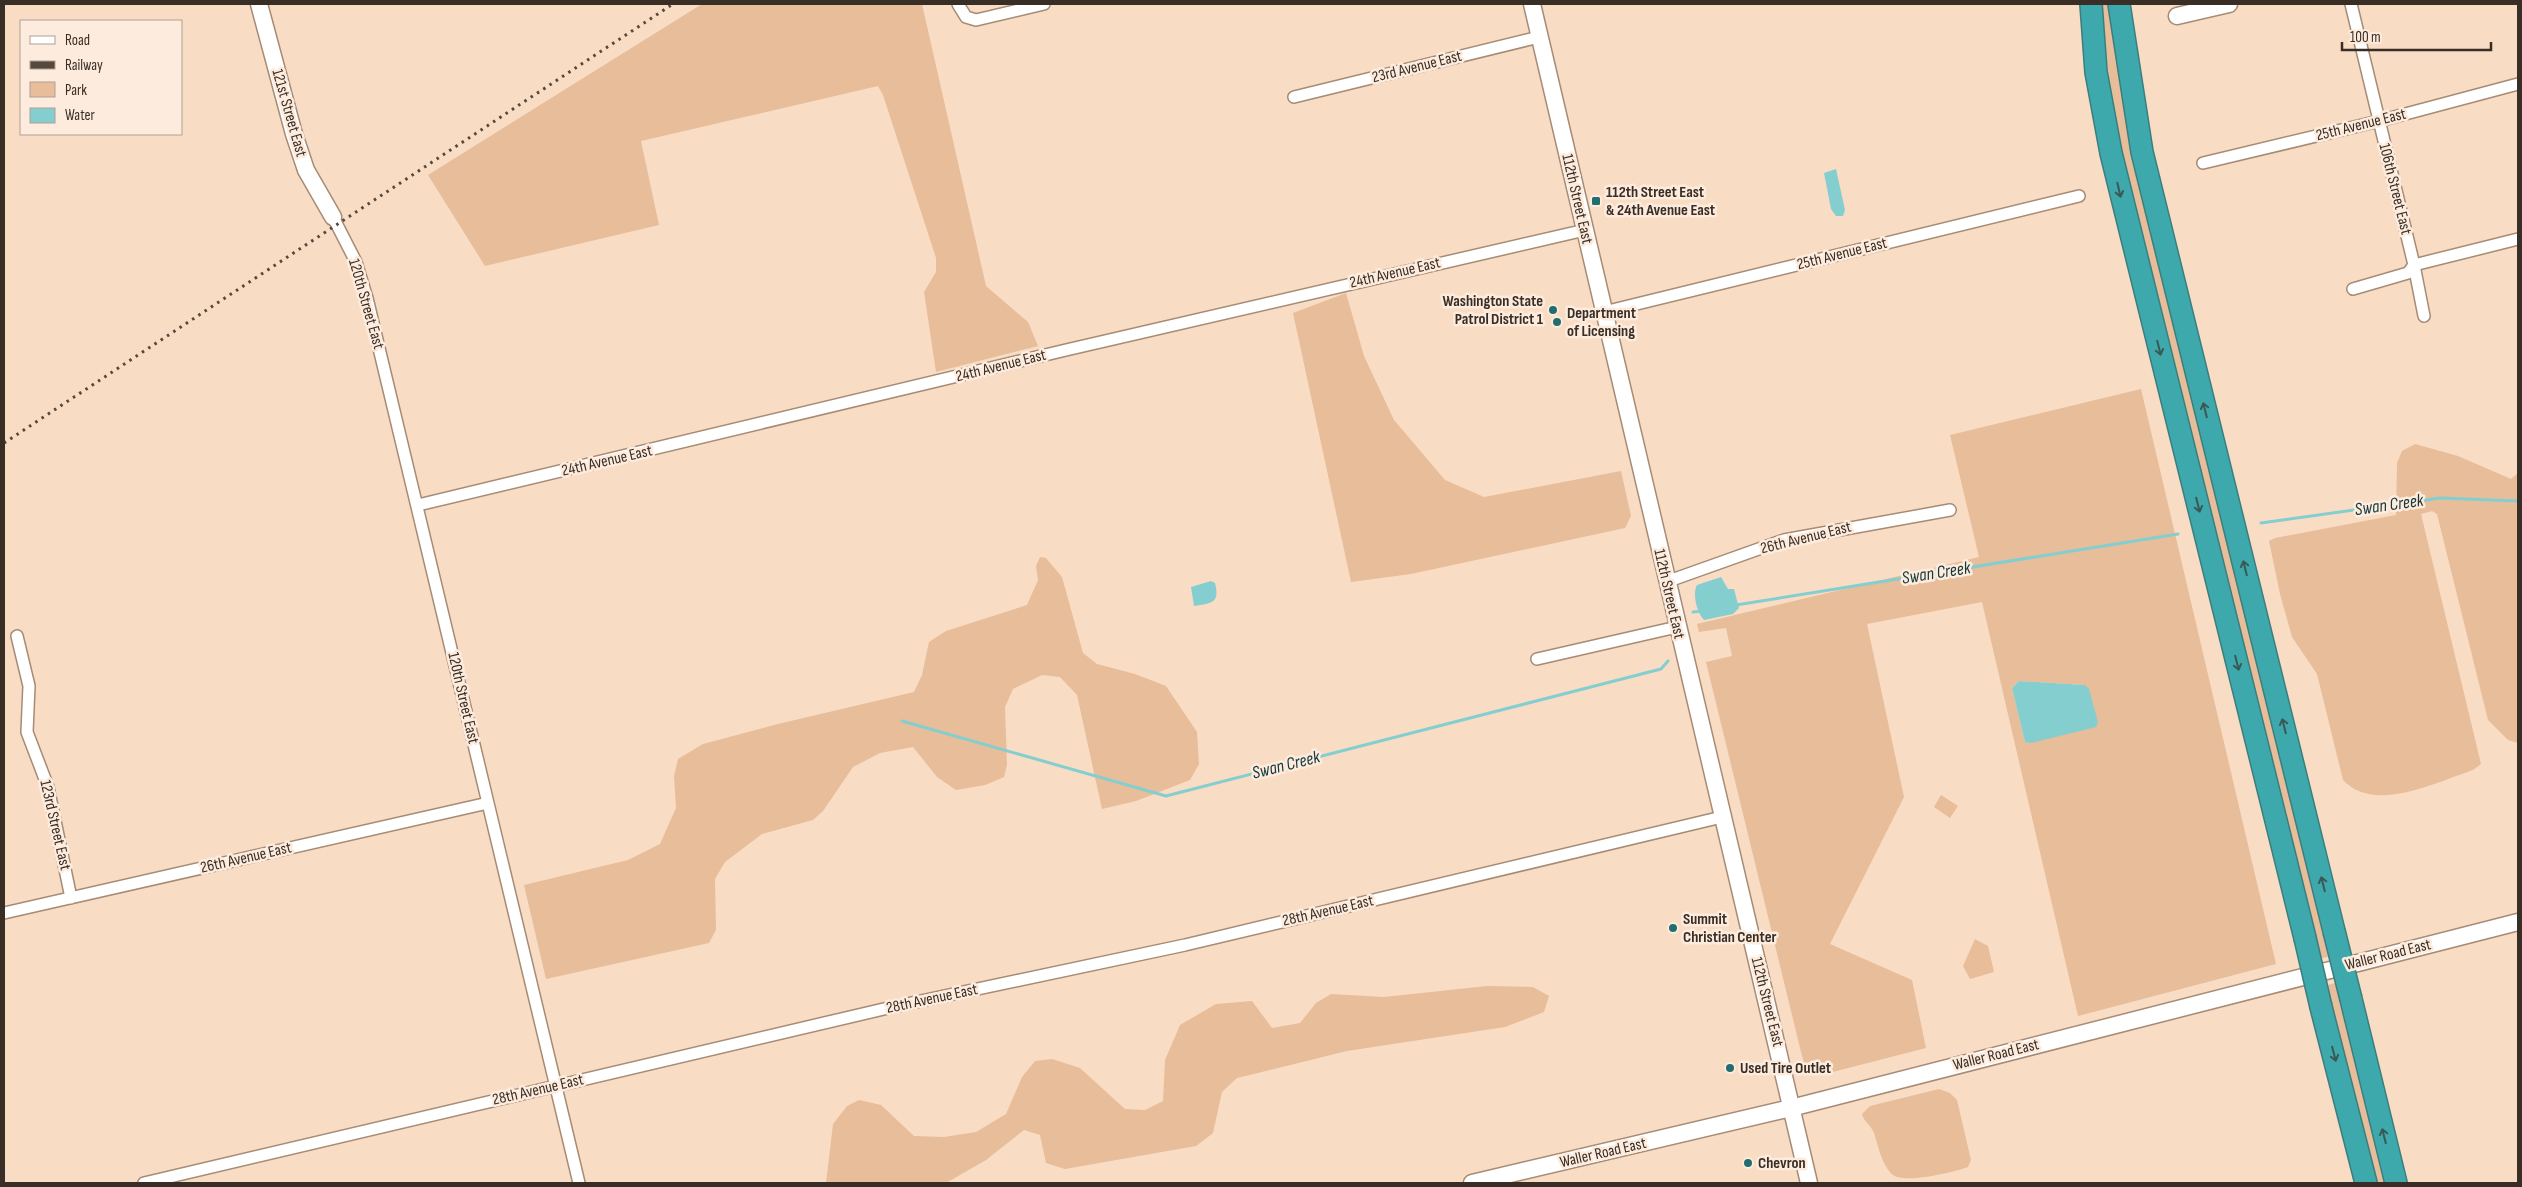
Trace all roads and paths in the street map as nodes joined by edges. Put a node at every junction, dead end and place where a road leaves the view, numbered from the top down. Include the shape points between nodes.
1 (259, 4) edge
2 (958, 4) edge
3 (1044, 4) edge
4 (1532, 4) edge
5 (2078, 4) edge
6 (2091, 4) edge
7 (2119, 4) edge
8 (2229, 4) edge
9 (2351, 4) edge
10 (2177, 16) dead end
11 (1539, 37) junction
12 (2518, 84) edge
13 (1294, 98) dead end
14 (2378, 122) junction
15 (2110, 153) junction
16 (2203, 163) dead end
17 (2079, 196) dead end
18 (333, 217) joint
19 (1584, 230) junction
20 (2518, 239) edge
21 (2414, 265) junction
22 (2353, 289) dead end
23 (1604, 312) junction
24 (2424, 316) dead end
25 (418, 506) junction
26 (1950, 510) dead end
27 (1666, 582) junction
28 (1676, 627) junction
29 (17, 636) dead end
30 (1537, 659) dead end
31 (488, 804) junction
32 (1722, 817) junction
33 (71, 898) junction
34 (4, 913) edge
35 (2518, 922) edge
36 (556, 1086) junction
37 (1791, 1108) junction
38 (144, 1183) edge
39 (579, 1183) edge
40 (1472, 1183) edge
41 (1809, 1183) edge
42 (2366, 1183) edge
43 (2396, 1183) edge

1 - 18 street, 121st Street East via 306,170
2 - 3 street via 966,17 976,20
4 - 11 street, 112th Street East
5 - 15 highway via 2092,100
6 - 15 highway via 2096,72
43 -> 7 highway, bridge via 2142,152
8 - 10 street
9 - 14 street, 106th Street East
11 - 13 street, 23rd Avenue East
11 - 19 street, 112th Street East
12 - 14 street, 25th Avenue East
14 - 16 street, 25th Avenue East
14 - 21 street, 106th Street East
15 -> 42 highway, bridge
17 - 23 street, 25th Avenue East
18 - 25 street, 120th Street East via 356,262 367,298
19 - 23 street, 112th Street East
19 - 25 street, 24th Avenue East via 1074,348
20 - 21 street
21 - 22 street via 2408,273
21 - 24 street, 106th Street East
23 - 27 street, 112th Street East
25 - 31 street, 120th Street East
26 - 27 street, 26th Avenue East via 1784,540
27 - 28 street, 112th Street East
28 - 30 street
28 - 32 street, 112th Street East
29 - 33 street, 123rd Street East via 29,686 27,732 48,787
31 - 33 street, 26th Avenue East
31 - 36 street, 120th Street East
32 - 36 street, 28th Avenue East via 1195,943 888,1008
32 - 37 street, 112th Street East
33 - 34 street, 26th Avenue East
35 - 37 street, Waller Road East
36 - 38 street, 28th Avenue East
36 - 39 street, 120th Street East
37 - 40 street, Waller Road East
37 - 41 street, 112th Street East

